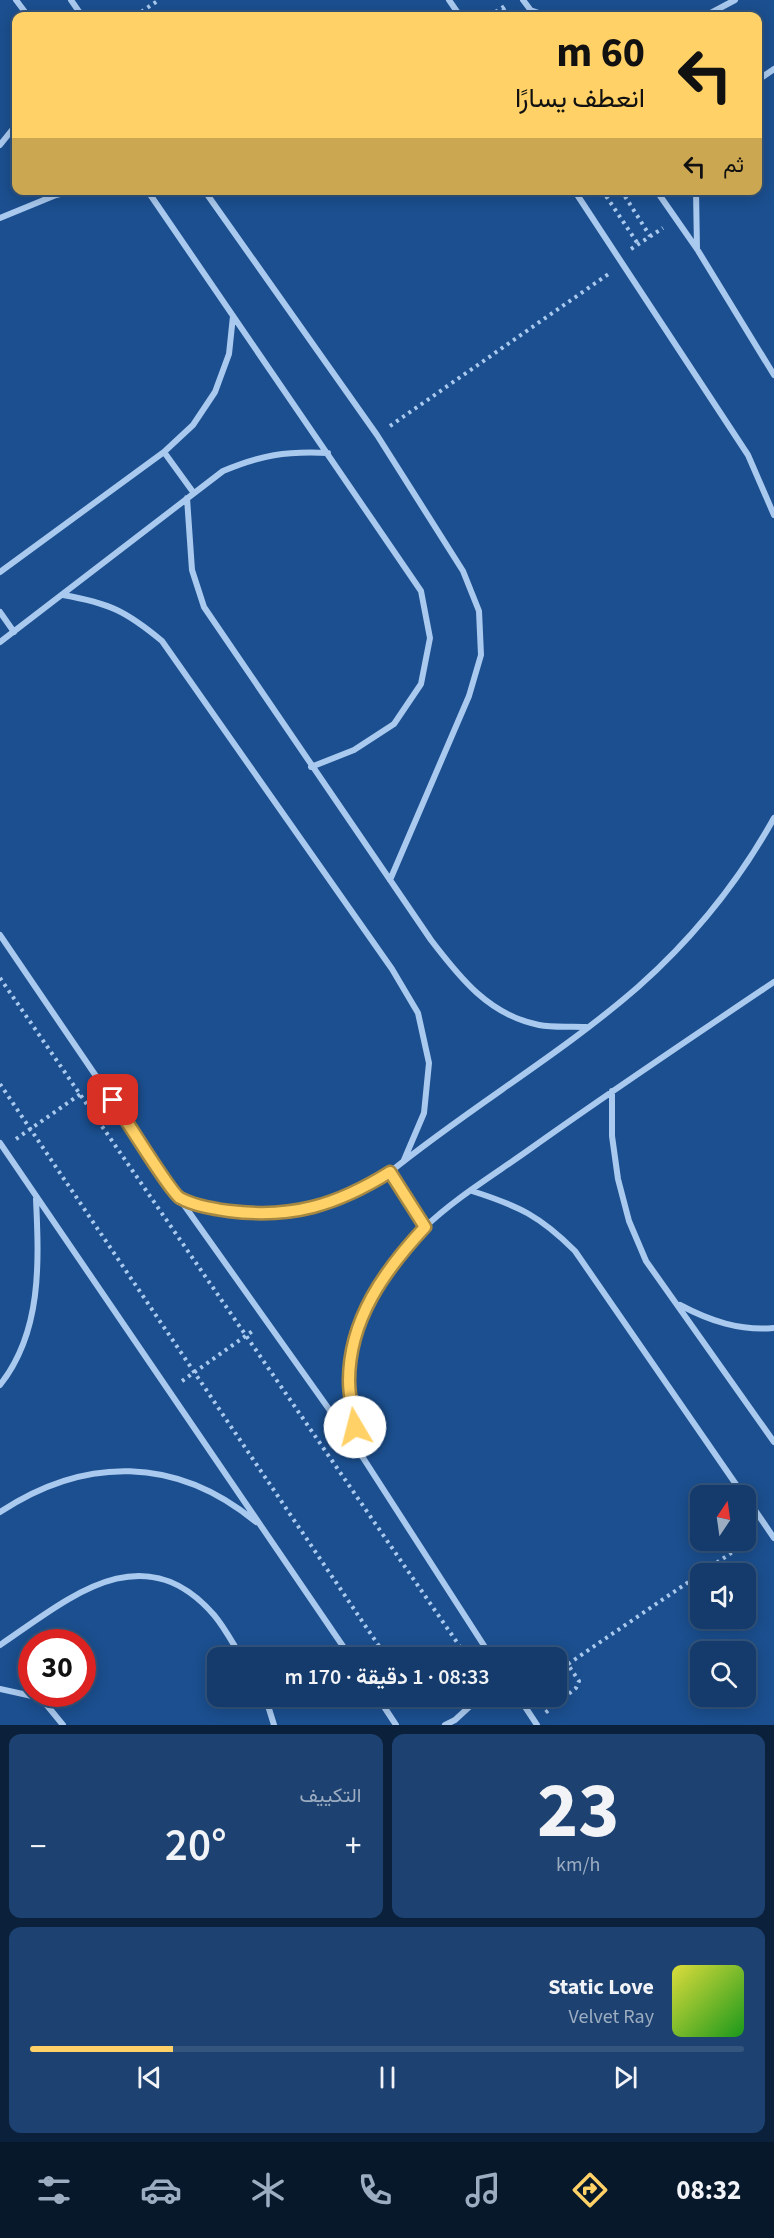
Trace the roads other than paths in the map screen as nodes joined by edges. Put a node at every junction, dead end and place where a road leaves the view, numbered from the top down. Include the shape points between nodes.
1 (523, 0) edge
2 (735, 0) edge
3 (530, 9) junction
4 (532, 12) edge
5 (538, 12) edge
6 (712, 12) edge
7 (12, 130) edge
8 (0, 144) edge
9 (59, 195) edge
10 (150, 195) edge
11 (208, 195) edge
12 (577, 195) edge
13 (659, 195) edge
14 (696, 195) edge
15 (0, 218) edge
16 (697, 249) junction
17 (233, 315) junction
18 (774, 375) edge
19 (164, 452) junction
20 (328, 453) junction
21 (193, 492) junction
22 (187, 498) junction
23 (774, 515) edge
24 (0, 572) edge
25 (63, 595) junction
26 (0, 612) edge
27 (14, 632) junction
28 (0, 642) edge
29 (311, 767) junction
30 (774, 818) edge
31 (390, 880) junction
32 (0, 935) edge
33 (774, 982) edge
34 (587, 1027) junction
35 (612, 1091) junction
36 (2, 1146) edge
37 (404, 1160) junction
38 (390, 1172) junction
39 (472, 1191) junction
40 (36, 1198) junction
41 (179, 1198) junction
42 (425, 1227) junction
43 (678, 1304) junction
44 (774, 1328) edge
45 (0, 1385) edge
46 (774, 1443) edge
47 (358, 1450) junction
48 (737, 1485) edge
49 (0, 1512) edge
50 (756, 1512) edge
51 (262, 1527) junction
52 (774, 1538) edge
53 (0, 1645) edge
54 (235, 1647) edge
55 (344, 1647) edge
56 (485, 1647) edge
57 (0, 1689) edge
58 (268, 1707) edge
59 (384, 1707) edge
60 (470, 1707) edge
61 (525, 1707) edge
62 (536, 1723) edge
63 (63, 1725) edge
64 (274, 1725) edge
65 (396, 1725) edge
66 (445, 1725) edge

1 - 3 street
2 - 6 street
3 - 4 street
3 - 5 street
7 - 8 street
9 - 15 street
10 - 17 street
11 - 31 street via 377,435 464,571 479,611 481,655 469,696
12 - 23 street via 748,455
13 - 16 street
14 - 16 street
16 - 18 street
17 - 19 street via 229,354 215,392 193,425
17 - 20 street
19 - 21 street
19 - 24 street
20 - 21 street via 292,451 256,457 223,471
20 - 29 street via 421,591 430,638 421,684 394,724 354,750
21 - 22 street
22 - 25 street
22 - 29 street via 192,570 204,607
25 - 27 street
25 - 37 street via 100,601 134,617 162,641 392,969 418,1013 429,1063 424,1113
26 - 27 street
27 - 28 street
29 - 31 street
30 - 34 street via 750,860 714,908 639,986
31 - 34 street via 461,979 495,1009 540,1025
32 - 41 street
33 - 35 street
34 - 37 street
35 - 39 street
35 - 43 street via 612,1136 629,1221 646,1261
36 - 40 street
37 - 38 street
38 - 41 street via 325,1205 289,1213 215,1209
38 - 42 street
39 - 42 street
39 - 48 street via 512,1203 547,1223 575,1251
40 - 45 street via 38,1285 32,1318 20,1351
40 - 51 street
41 - 47 street
42 - 47 street via 396,1259 372,1295 354,1334 349,1381
43 - 44 street via 730,1326
43 - 46 street
47 - 56 street
49 - 51 street via 55,1482 117,1470 180,1479 228,1501
50 - 52 street
51 - 55 street
53 - 54 street via 87,1587 120,1576 156,1578 188,1591 214,1615
57 - 63 street via 41,1698
58 - 64 street
59 - 65 street
60 - 66 street
61 - 62 street

